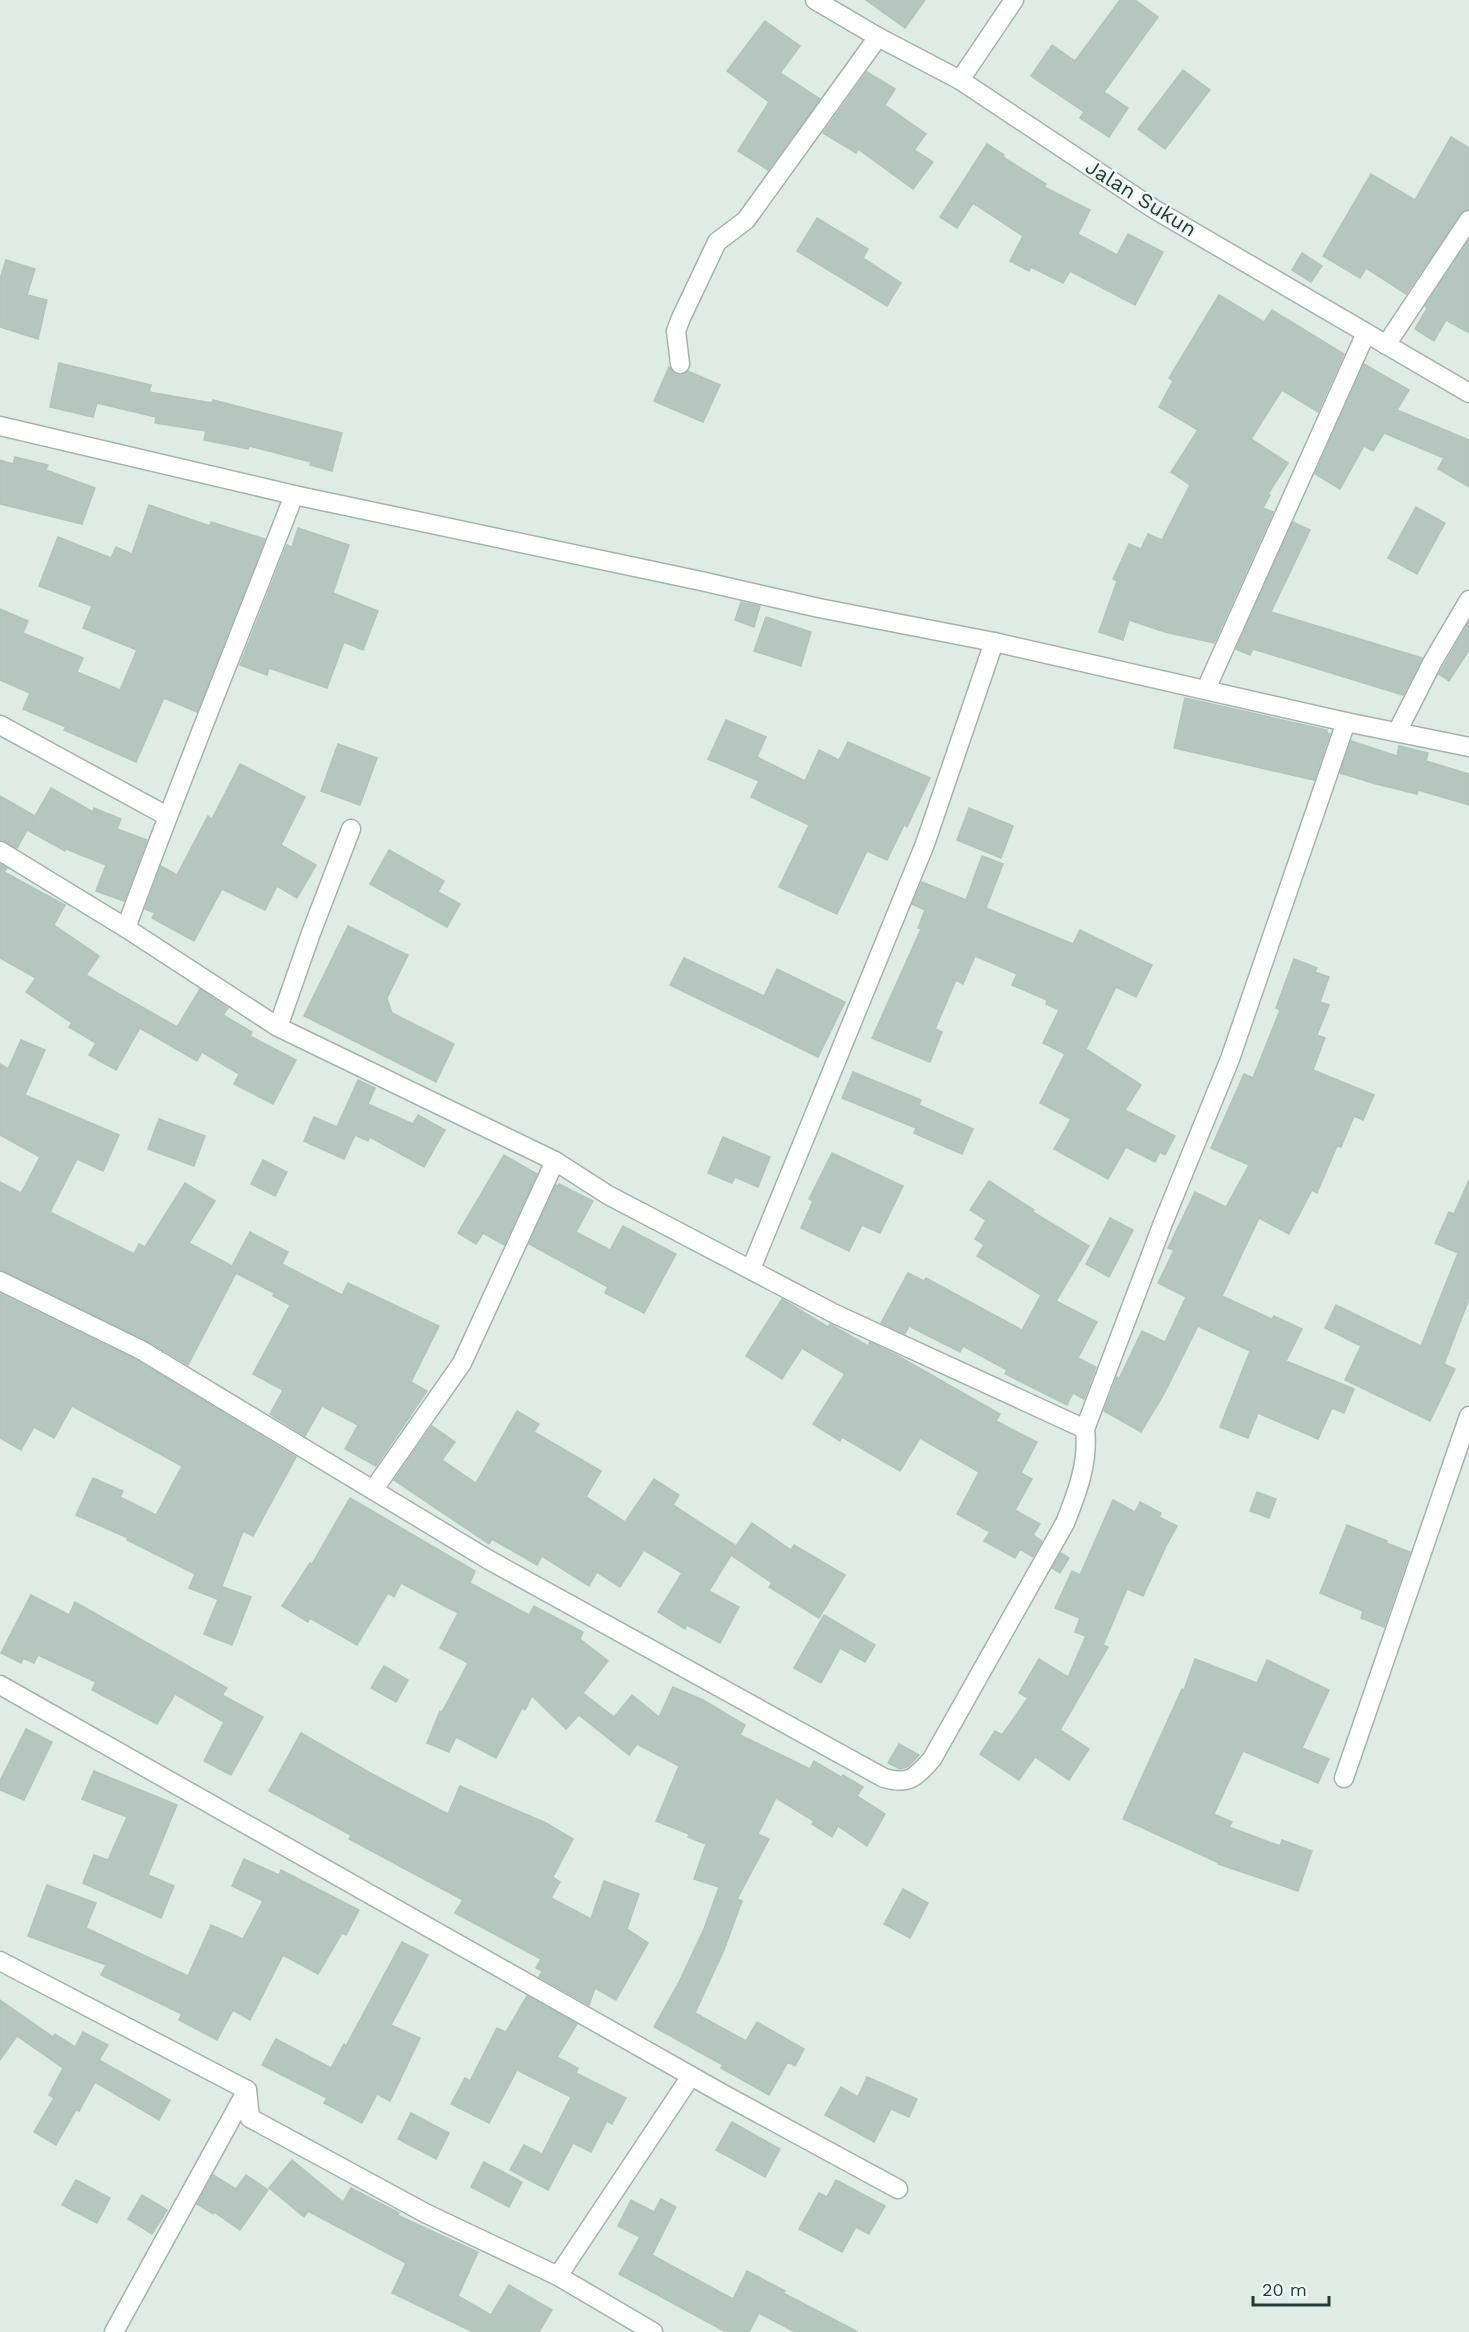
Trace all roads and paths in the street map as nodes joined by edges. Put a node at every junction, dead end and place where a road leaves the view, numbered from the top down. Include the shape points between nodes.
1 (815, 0) edge
2 (1014, 0) edge
3 (835, 5) edge
4 (878, 37) junction
5 (960, 80) junction
6 (1469, 220) edge
7 (1366, 333) junction
8 (1386, 345) junction
9 (680, 364) dead end
10 (1469, 393) edge
11 (1, 426) edge
12 (294, 495) junction
13 (1469, 600) edge
14 (994, 642) junction
15 (1206, 690) junction
16 (1346, 722) junction
17 (0, 725) edge
18 (1397, 732) junction
19 (1469, 747) edge
20 (167, 816) junction
21 (351, 829) dead end
22 (0, 851) edge
23 (126, 928) junction
24 (278, 1027) junction
25 (555, 1161) junction
26 (751, 1269) junction
27 (0, 1281) edge
28 (1469, 1416) edge
29 (1085, 1429) junction
30 (374, 1488) junction
31 (0, 1685) edge
32 (1344, 1778) dead end
33 (0, 1961) edge
34 (692, 2076) junction
35 (244, 2095) junction
36 (898, 2189) dead end
37 (558, 2276) junction
38 (114, 2332) edge
39 (653, 2332) edge

1 - 3 street, Jalan Sukun
2 - 5 street
3 - 4 street, Jalan Sukun
4 - 5 street, Jalan Sukun
4 - 9 street via 746,220 717,242 676,331
5 - 7 street, Jalan Sukun via 1154,209
6 - 8 street
7 - 8 street, Jalan Sukun
7 - 15 street
8 - 10 street, Jalan Sukun
11 - 12 street
12 - 14 street
12 - 20 street
13 - 18 street
14 - 15 street
14 - 26 street via 924,844
15 - 16 street
16 - 18 street
16 - 29 street via 1230,1059 1162,1223
17 - 20 street
18 - 19 street
20 - 23 street
21 - 24 street
22 - 23 street
23 - 24 street
24 - 25 street
25 - 26 street via 608,1195
25 - 30 street via 462,1363
26 - 29 street via 836,1314
27 - 30 street via 141,1350
28 - 32 street
29 - 30 street via 1087,1444 1080,1487 1065,1523 932,1759 912,1779 899,1782 873,1772 489,1560
31 - 34 street
33 - 35 street
34 - 36 street
34 - 37 street
35 - 37 street via 250,2118 425,2213
35 - 38 street
37 - 39 street

